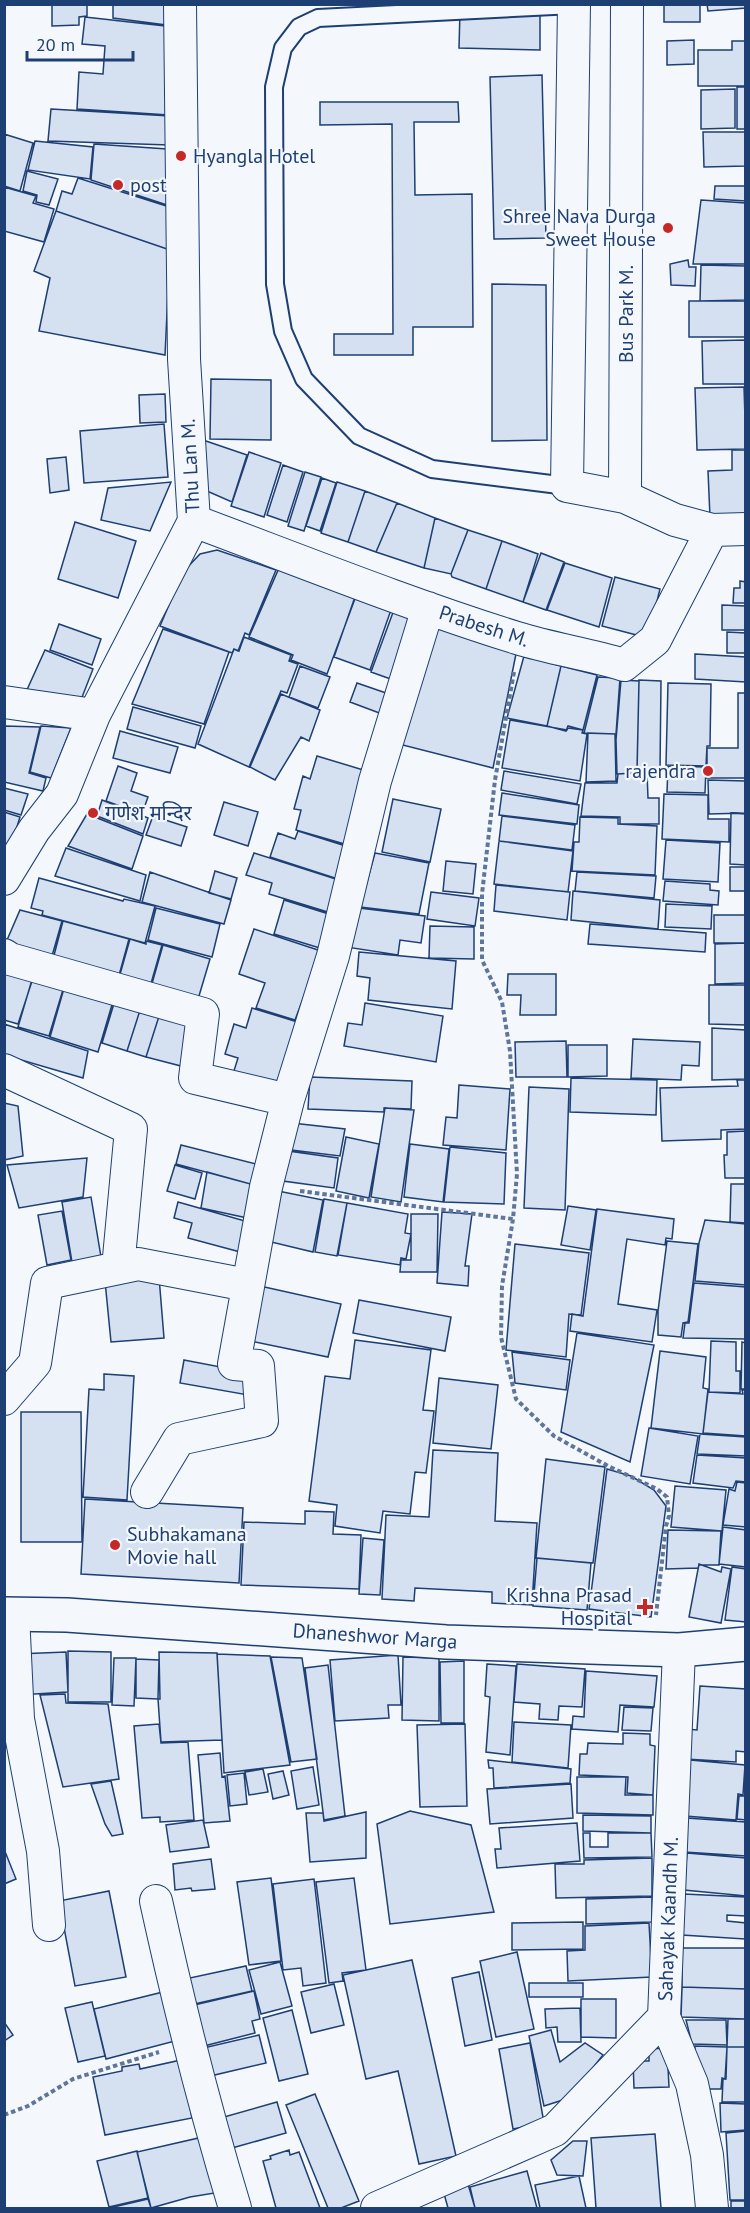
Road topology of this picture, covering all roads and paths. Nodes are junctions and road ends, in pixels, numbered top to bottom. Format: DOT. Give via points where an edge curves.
graph roads {
  1 [pos="180,4"];
  2 [pos="627,4"];
  3 [pos="574,5"];
  4 [pos="567,486"];
  5 [pos="625,497"];
  6 [pos="194,521"];
  7 [pos="746,529"];
  8 [pos="712,530"];
  9 [pos="428,608"];
  10 [pos="520,639"];
  11 [pos="4,702"];
  12 [pos="94,716"];
  13 [pos="4,879"];
  14 [pos="4,955"];
  15 [pos="4,1070"];
  16 [pos="288,1100"];
  17 [pos="266,1187"];
  18 [pos="513,1219"];
  19 [pos="118,1268"];
  20 [pos="247,1285"];
  21 [pos="9,1388"];
  22 [pos="147,1492"];
  23 [pos="9,1614"];
  24 [pos="746,1644"];
  25 [pos="679,1650"];
  26 [pos="156,1901"];
  27 [pos="49,1925"];
  28 [pos="664,2017"];
  29 [pos="188,2043"];
  30 [pos="4,2115"];
  31 [pos="235,2208"];
  32 [pos="377,2208"];
  33 [pos="712,2208"];
  1 -- 6 [label="street, Thu Lan M." via="184,359"];
  2 -- 5 [label="street, Bus Park M."];
  3 -- 4 [label="street"];
  3 -- 4 [label="lane" via="318,18 299,27 283,48 274,87 274,284 283,331 304,379 358,436 432,469"];
  4 -- 5 [label="street"];
  5 -- 8 [label="street" via="675,520"];
  6 -- 9 [label="street, Prabesh M."];
  6 -- 12 [label="street, Thu Lan M."];
  7 -- 8 [label="street"];
  8 -- 10 [label="street, Prabesh M." via="655,640 624,666"];
  9 -- 10 [label="street, Prabesh M."];
  9 -- 16 [label="street" via="375,781 333,956"];
  10 -- 18 [label="path" via="495,780 482,894 482,960 502,1002 510,1051 517,1174"];
  11 -- 12 [label="street"];
  12 -- 13 [label="street, Thu Lan M." via="62,794"];
  14 -- 16 [label="street" via="203,1014 195,1078"];
  15 -- 19 [label="street" via="131,1129"];
  16 -- 17 [label="street"];
  17 -- 18 [label="path"];
  17 -- 20 [label="street"];
  18 -- 25 [label="path" via="502,1286 501,1337 516,1399 554,1436 667,1497 669,1516 656,1616"];
  19 -- 20 [label="street" via="138,1264"];
  19 -- 21 [label="street" via="47,1282 35,1363"];
  20 -- 22 [label="street" via="234,1364 258,1366 262,1421 179,1439"];
  23 -- 25 [label="main road, Dhaneshwor Marga" via="446,1642"];
  23 -- 27 [label="street" via="18,1719 43,1851"];
  24 -- 25 [label="main road, Dhaneshwor Marga"];
  25 -- 28 [label="street, Sahayak Kaandh M."];
  26 -- 29 [label="street"];
  28 -- 32 [label="street, Sahayak Kaandh M." via="555,2130"];
  28 -- 33 [label="street" via="692,2084 707,2155"];
  29 -- 30 [label="path" via="74,2079"];
  29 -- 31 [label="street"];
}
